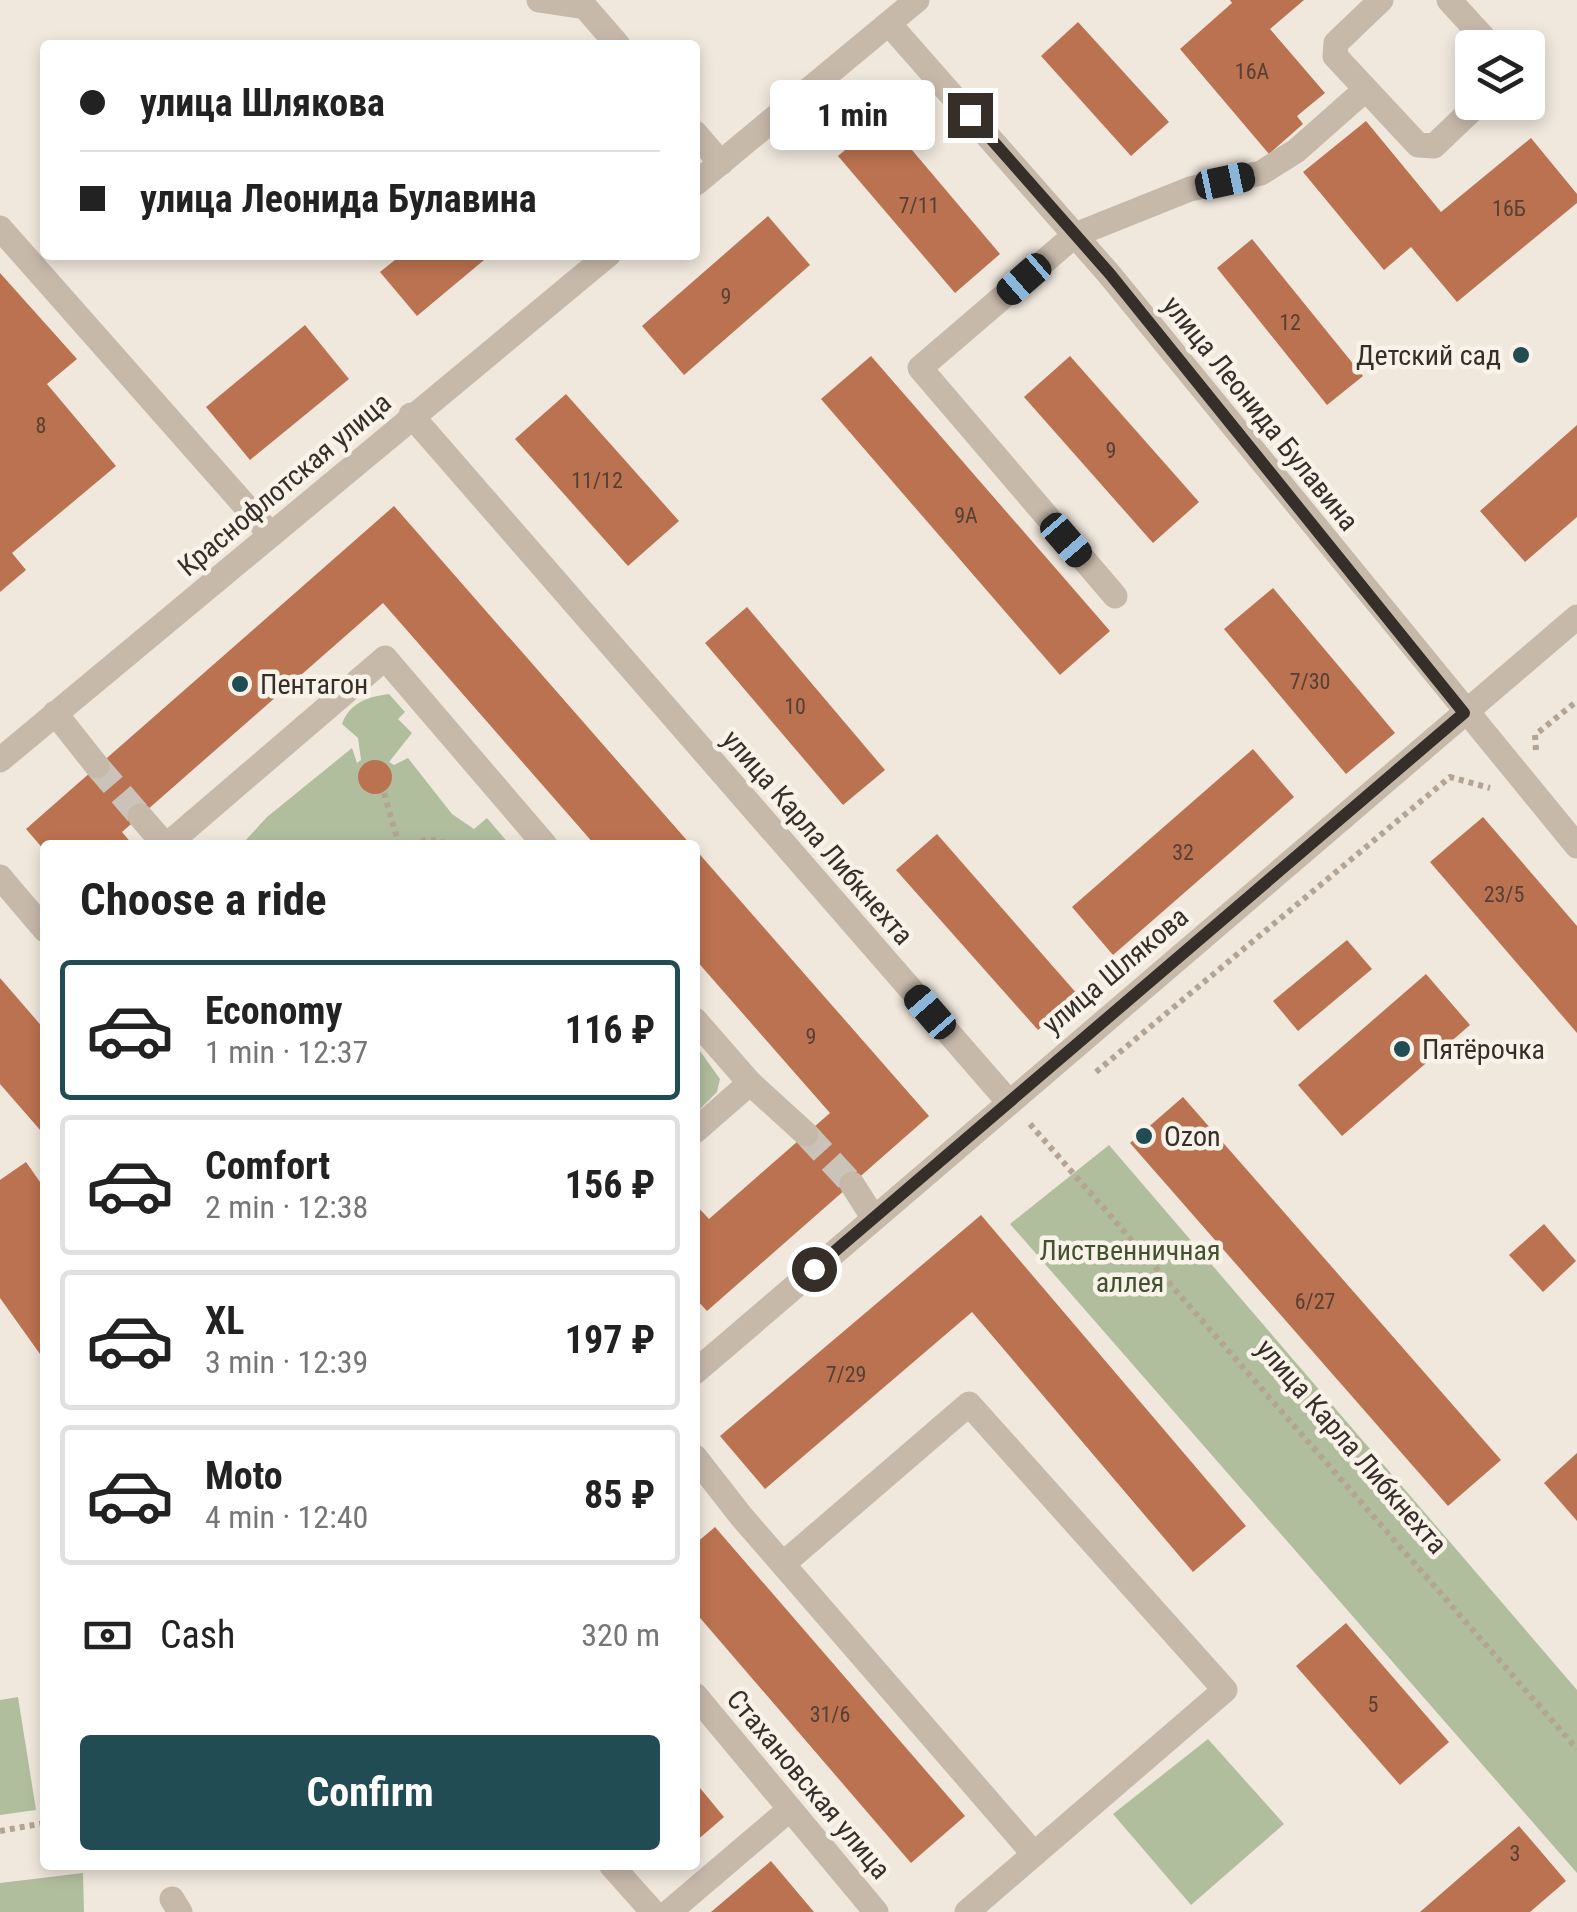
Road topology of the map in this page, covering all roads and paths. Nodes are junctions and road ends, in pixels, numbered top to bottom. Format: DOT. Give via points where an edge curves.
graph roads {
  1 [pos="538,0"];
  2 [pos="917,0"];
  3 [pos="1381,0"];
  4 [pos="1449,0"];
  5 [pos="890,25"];
  6 [pos="1476,30"];
  7 [pos="614,40"];
  8 [pos="1364,90"];
  9 [pos="1459,120"];
  10 [pos="700,139"];
  11 [pos="721,163"];
  12 [pos="700,180"];
  13 [pos="0,228"];
  14 [pos="1075,235"];
  15 [pos="602,260"];
  16 [pos="411,415"];
  17 [pos="271,535"];
  18 [pos="1115,596"];
  19 [pos="1577,617"];
  20 [pos="1577,701"];
  21 [pos="1464,713"];
  22 [pos="56,714"];
  23 [pos="0,760"];
  24 [pos="98,766"];
  25 [pos="1524,780"];
  26 [pos="384,793"];
  27 [pos="140,816"];
  28 [pos="162,840"];
  29 [pos="172,840"];
  30 [pos="398,840"];
  31 [pos="540,840"];
  32 [pos="1577,846"];
  33 [pos="0,876"];
  34 [pos="40,924"];
  35 [pos="700,1026"];
  36 [pos="1092,1076"];
  37 [pos="750,1084"];
  38 [pos="1008,1101"];
  39 [pos="1047,1113"];
  40 [pos="1032,1126"];
  41 [pos="700,1127"];
  42 [pos="806,1134"];
  43 [pos="852,1184"];
  44 [pos="873,1217"];
  45 [pos="700,1368"];
  46 [pos="700,1463"];
  47 [pos="783,1564"];
  48 [pos="700,1700"];
  49 [pos="1577,1749"];
  50 [pos="790,1809"];
  51 [pos="40,1824"];
  52 [pos="0,1832"];
  53 [pos="1034,1854"];
  54 [pos="615,1870"];
  55 [pos="653,1912"];
  56 [pos="670,1912"];
  57 [pos="876,1912"];
  58 [pos="967,1912"];
  1 -- 7 [label="street" via="585,7"];
  2 -- 5 [label="street"];
  3 -- 8 [label="street" via="1333,50"];
  4 -- 6 [label="street"];
  5 -- 11 [label="street"];
  5 -- 14 [label="street, улица Леонида Булавина"];
  8 -- 9 [label="street" via="1426,148"];
  8 -- 14 [label="street" via="1260,174 1190,189"];
  10 -- 11 [label="street"];
  11 -- 12 [label="street"];
  13 -- 17 [label="street"];
  14 -- 18 [label="street" via="920,368"];
  14 -- 21 [label="street, улица Леонида Булавина"];
  15 -- 16 [label="street, Краснофлотская улица"];
  16 -- 17 [label="street, Краснофлотская улица"];
  16 -- 38 [label="street, улица Карла Либкнехта"];
  17 -- 22 [label="street, Краснофлотская улица"];
  19 -- 21 [label="street, улица Шлякова"];
  20 -- 25 [label="path" via="1535,735 1538,768"];
  21 -- 25 [label="street, улица Леонида Булавина"];
  21 -- 38 [label="street, улица Шлякова"];
  22 -- 23 [label="street, Краснофлотская улица"];
  22 -- 24 [label="street"];
  25 -- 32 [label="street, улица Леонида Булавина"];
  25 -- 36 [label="path" via="1510,793 1450,777"];
  26 -- 30 [label="path"];
  27 -- 28 [label="street"];
  29 -- 31 [label="street" via="385,658"];
  33 -- 34 [label="street"];
  35 -- 37 [label="street"];
  37 -- 41 [label="street"];
  37 -- 42 [label="street"];
  38 -- 40 [label="path, улица Карла Либкнехта"];
  38 -- 44 [label="street, улица Шлякова"];
  39 -- 40 [label="path"];
  40 -- 49 [label="path, улица Карла Либкнехта"];
  43 -- 44 [label="street"];
  44 -- 45 [label="street, улица Шлякова"];
  46 -- 47 [label="street"];
  47 -- 53 [label="street"];
  47 -- 53 [label="street" via="970,1404 1225,1690"];
  48 -- 50 [label="street, Стахановская улица"];
  50 -- 56 [label="street"];
  50 -- 57 [label="street, Стахановская улица"];
  51 -- 52 [label="path"];
  53 -- 58 [label="street"];
  54 -- 55 [label="street"];
}
